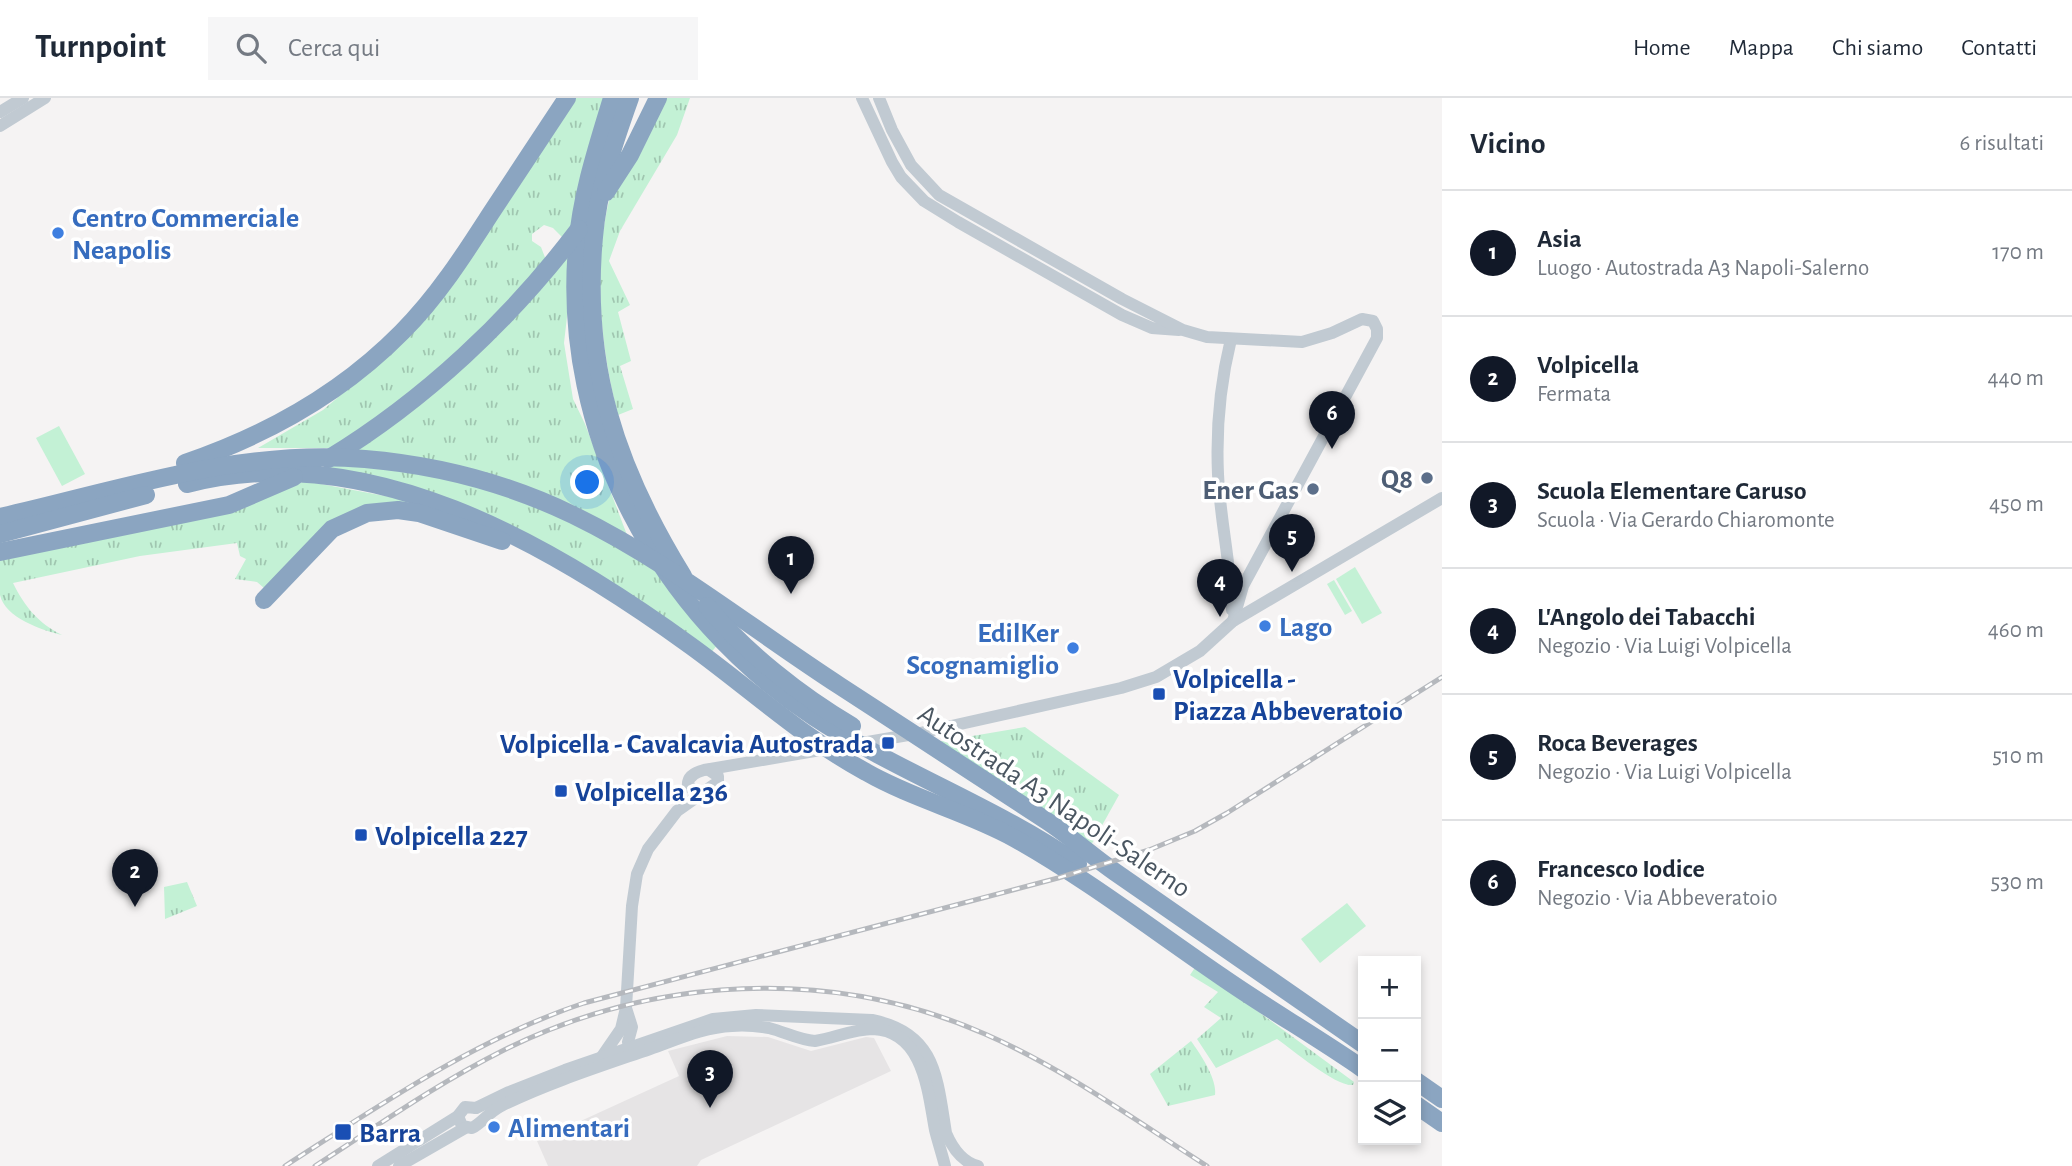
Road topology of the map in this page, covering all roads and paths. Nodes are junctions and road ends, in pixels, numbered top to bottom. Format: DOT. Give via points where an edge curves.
graph roads {
  1 [pos="23,98"];
  2 [pos="45,98"];
  3 [pos="567,98"];
  4 [pos="612,98"];
  5 [pos="630,98"];
  6 [pos="658,98"];
  7 [pos="862,98"];
  8 [pos="879,98"];
  9 [pos="0,113"];
  10 [pos="0,126"];
  11 [pos="1183,330"];
  12 [pos="1231,339"];
  13 [pos="1442,498"];
  14 [pos="0,517"];
  15 [pos="0,534"];
  16 [pos="0,552"];
  17 [pos="264,600"];
  18 [pos="1233,621"];
  19 [pos="724,671"];
  20 [pos="737,766"];
  21 [pos="709,770"];
  22 [pos="719,779"];
  23 [pos="688,786"];
  24 [pos="706,792"];
  25 [pos="677,811"];
  26 [pos="1095,858"];
  27 [pos="809,1018"];
  28 [pos="626,1020"];
  29 [pos="648,1040"];
  30 [pos="806,1040"];
  31 [pos="1358,1041"];
  32 [pos="1324,1042"];
  33 [pos="629,1048"];
  34 [pos="601,1058"];
  35 [pos="1358,1066"];
  36 [pos="1417,1082"];
  37 [pos="1442,1099"];
  38 [pos="1421,1108"];
  39 [pos="478,1114"];
  40 [pos="462,1122"];
  41 [pos="1442,1123"];
  42 [pos="378,1166"];
  43 [pos="399,1166"];
  44 [pos="945,1166"];
  45 [pos="962,1166"];
  46 [pos="976,1166"];
  1 -- 9 [label="street"];
  2 -- 10 [label="street"];
  3 -- 14 [label="highway" via="454,270 402,332 342,384 267,431 230,447"];
  4 -- 32 [label="highway" via="593,159 577,247 575,292 583,377 607,462 632,517 671,581 742,660 813,716 1052,846 1257,988"];
  5 -- 26 [label="highway" via="601,192 594,236 593,324 598,369 622,460 659,537 712,612 813,701"];
  6 -- 16 [label="highway" via="630,155 552,264 451,369 346,448 229,505"];
  7 -- 11 [label="street" via="901,177 924,201 1138,322"];
  8 -- 11 [label="street" via="905,156 939,195"];
  11 -- 12 [label="street"];
  12 -- 18 [label="street" via="1217,432"];
  12 -- 18 [label="street" via="1302,342 1362,319 1376,324 1377,338 1243,586"];
  13 -- 18 [label="street"];
  14 -- 26 [label="highway, Autostrada A3 Napoli-Salerno" via="253,460 331,457 474,479 572,514 671,571"];
  15 -- 19 [label="highway, Autostrada A3 Napoli-Salerno" via="193,482 269,473 349,480 433,501 490,524 628,603"];
  17 -- 19 [label="highway" via="332,529 367,513 419,513 523,551"];
  18 -- 20 [label="street" via="1199,651 1156,677 1121,688 920,733"];
  19 -- 32 [label="highway, Autostrada A3 Napoli-Salerno" via="865,772 1032,849"];
  20 -- 21 [label="street"];
  20 -- 22 [label="street"];
  21 -- 22 [label="street"];
  21 -- 23 [label="street" via="694,773"];
  22 -- 24 [label="street"];
  23 -- 24 [label="street"];
  23 -- 25 [label="street"];
  24 -- 25 [label="street"];
  25 -- 28 [label="street" via="648,849 637,874"];
  26 -- 31 [label="highway, Autostrada A3 Napoli-Salerno"];
  27 -- 29 [label="street" via="756,1015 713,1019"];
  27 -- 30 [label="street" via="802,1025"];
  27 -- 46 [label="street" via="889,1023 920,1044 934,1067 950,1142"];
  28 -- 29 [label="street"];
  28 -- 33 [label="street"];
  28 -- 34 [label="street"];
  29 -- 33 [label="street"];
  30 -- 33 [label="street" via="770,1028 729,1026"];
  30 -- 44 [label="street" via="873,1030 891,1033 906,1044 925,1076"];
  32 -- 35 [label="highway, Autostrada A3 Napoli-Salerno"];
  33 -- 34 [label="street"];
  33 -- 39 [label="street"];
  34 -- 39 [label="street" via="509,1092"];
  36 -- 37 [label="highway"];
  38 -- 41 [label="highway"];
  39 -- 40 [label="street" via="475,1127"];
  39 -- 40 [label="street" via="465,1107"];
  40 -- 42 [label="street"];
  40 -- 43 [label="street"];
  45 -- 46 [label="street"];
}
